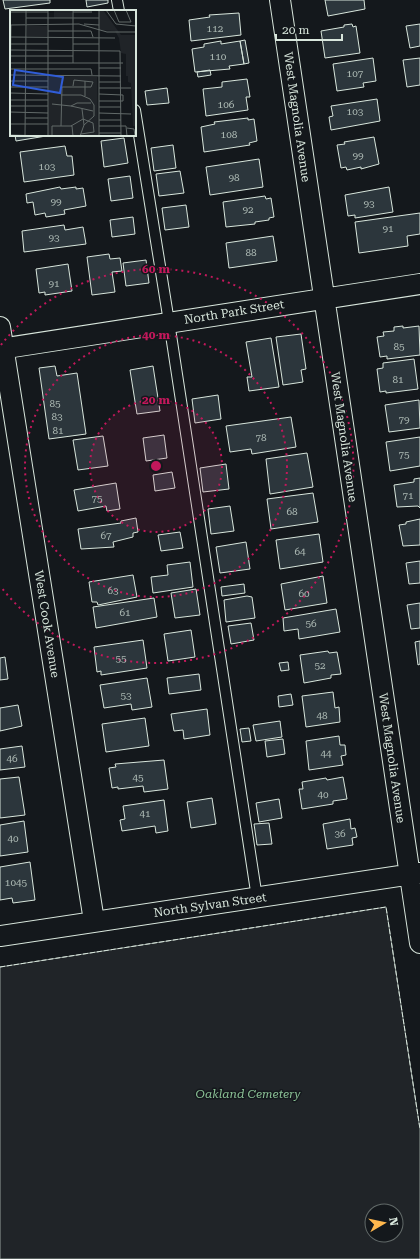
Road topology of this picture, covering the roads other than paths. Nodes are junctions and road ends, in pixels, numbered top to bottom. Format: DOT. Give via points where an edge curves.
graph roads {
  1 [pos="117,0"];
  2 [pos="280,0"];
  3 [pos="119,10"];
  4 [pos="136,116"];
  5 [pos="420,284"];
  6 [pos="324,298"];
  7 [pos="169,322"];
  8 [pos="0,327"];
  9 [pos="2,349"];
  10 [pos="415,873"];
  11 [pos="257,898"];
  12 [pos="94,920"];
  13 [pos="0,936"];
  14 [pos="420,943"];
  1 -- 3 [label="lane"];
  2 -- 6 [label="street, West Magnolia Avenue"];
  4 -- 7 [label="lane"];
  5 -- 6 [label="street, North Park Street"];
  6 -- 7 [label="street, North Park Street"];
  6 -- 10 [label="street, West Magnolia Avenue"];
  7 -- 9 [label="street, North Park Street"];
  7 -- 11 [label="lane"];
  8 -- 9 [label="street, West Cook Avenue"];
  9 -- 12 [label="street, West Cook Avenue"];
  10 -- 11 [label="street, North Sylvan Street"];
  10 -- 14 [label="street, West Magnolia Avenue"];
  11 -- 12 [label="street, North Sylvan Street"];
  12 -- 13 [label="street, North Sylvan Street"];
}
